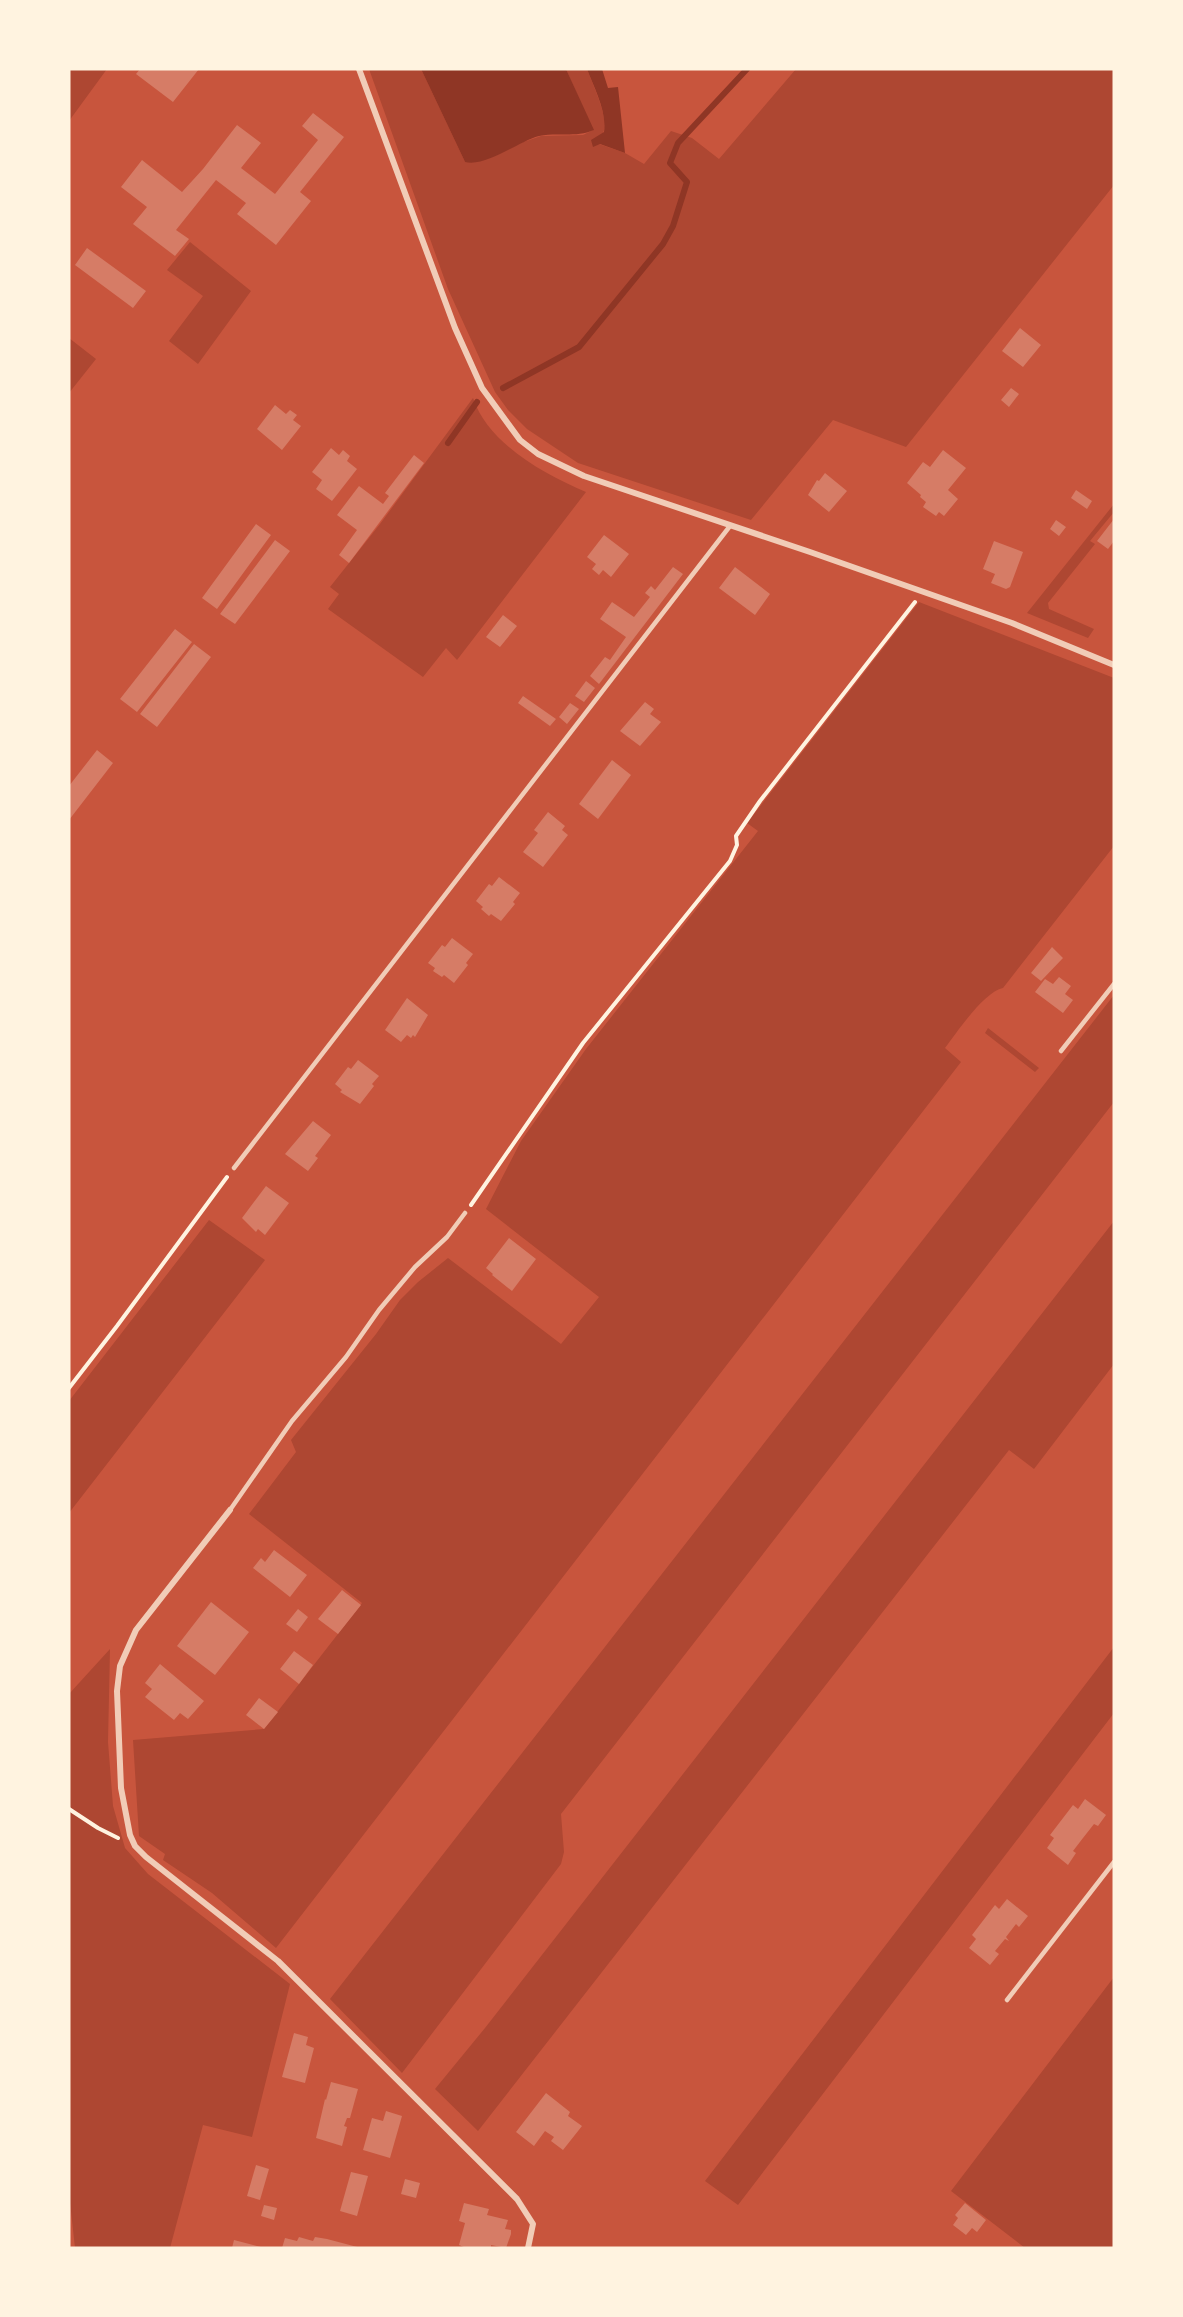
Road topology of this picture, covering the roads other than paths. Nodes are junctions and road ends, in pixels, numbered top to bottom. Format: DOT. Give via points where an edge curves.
graph roads {
  1 [pos="359,69"];
  2 [pos="730,526"];
  3 [pos="1114,665"];
  4 [pos="1114,984"];
  5 [pos="1061,1051"];
  6 [pos="234,1168"];
  7 [pos="465,1213"];
  8 [pos="230,1510"];
  9 [pos="1114,1862"];
  10 [pos="1007,2000"];
  11 [pos="528,2248"];
  1 -- 2 [label="street" via="443,300 482,388 515,434 538,454 584,476"];
  2 -- 3 [label="street" via="1012,623"];
  2 -- 6 [label="lane"];
  4 -- 5 [label="lane"];
  7 -- 8 [label="lane" via="379,1310 346,1357 292,1421"];
  8 -- 11 [label="street" via="136,1630 120,1666 117,1691 121,1788 130,1835 146,1857 278,1961 517,2199 533,2224"];
  9 -- 10 [label="lane"];
}
